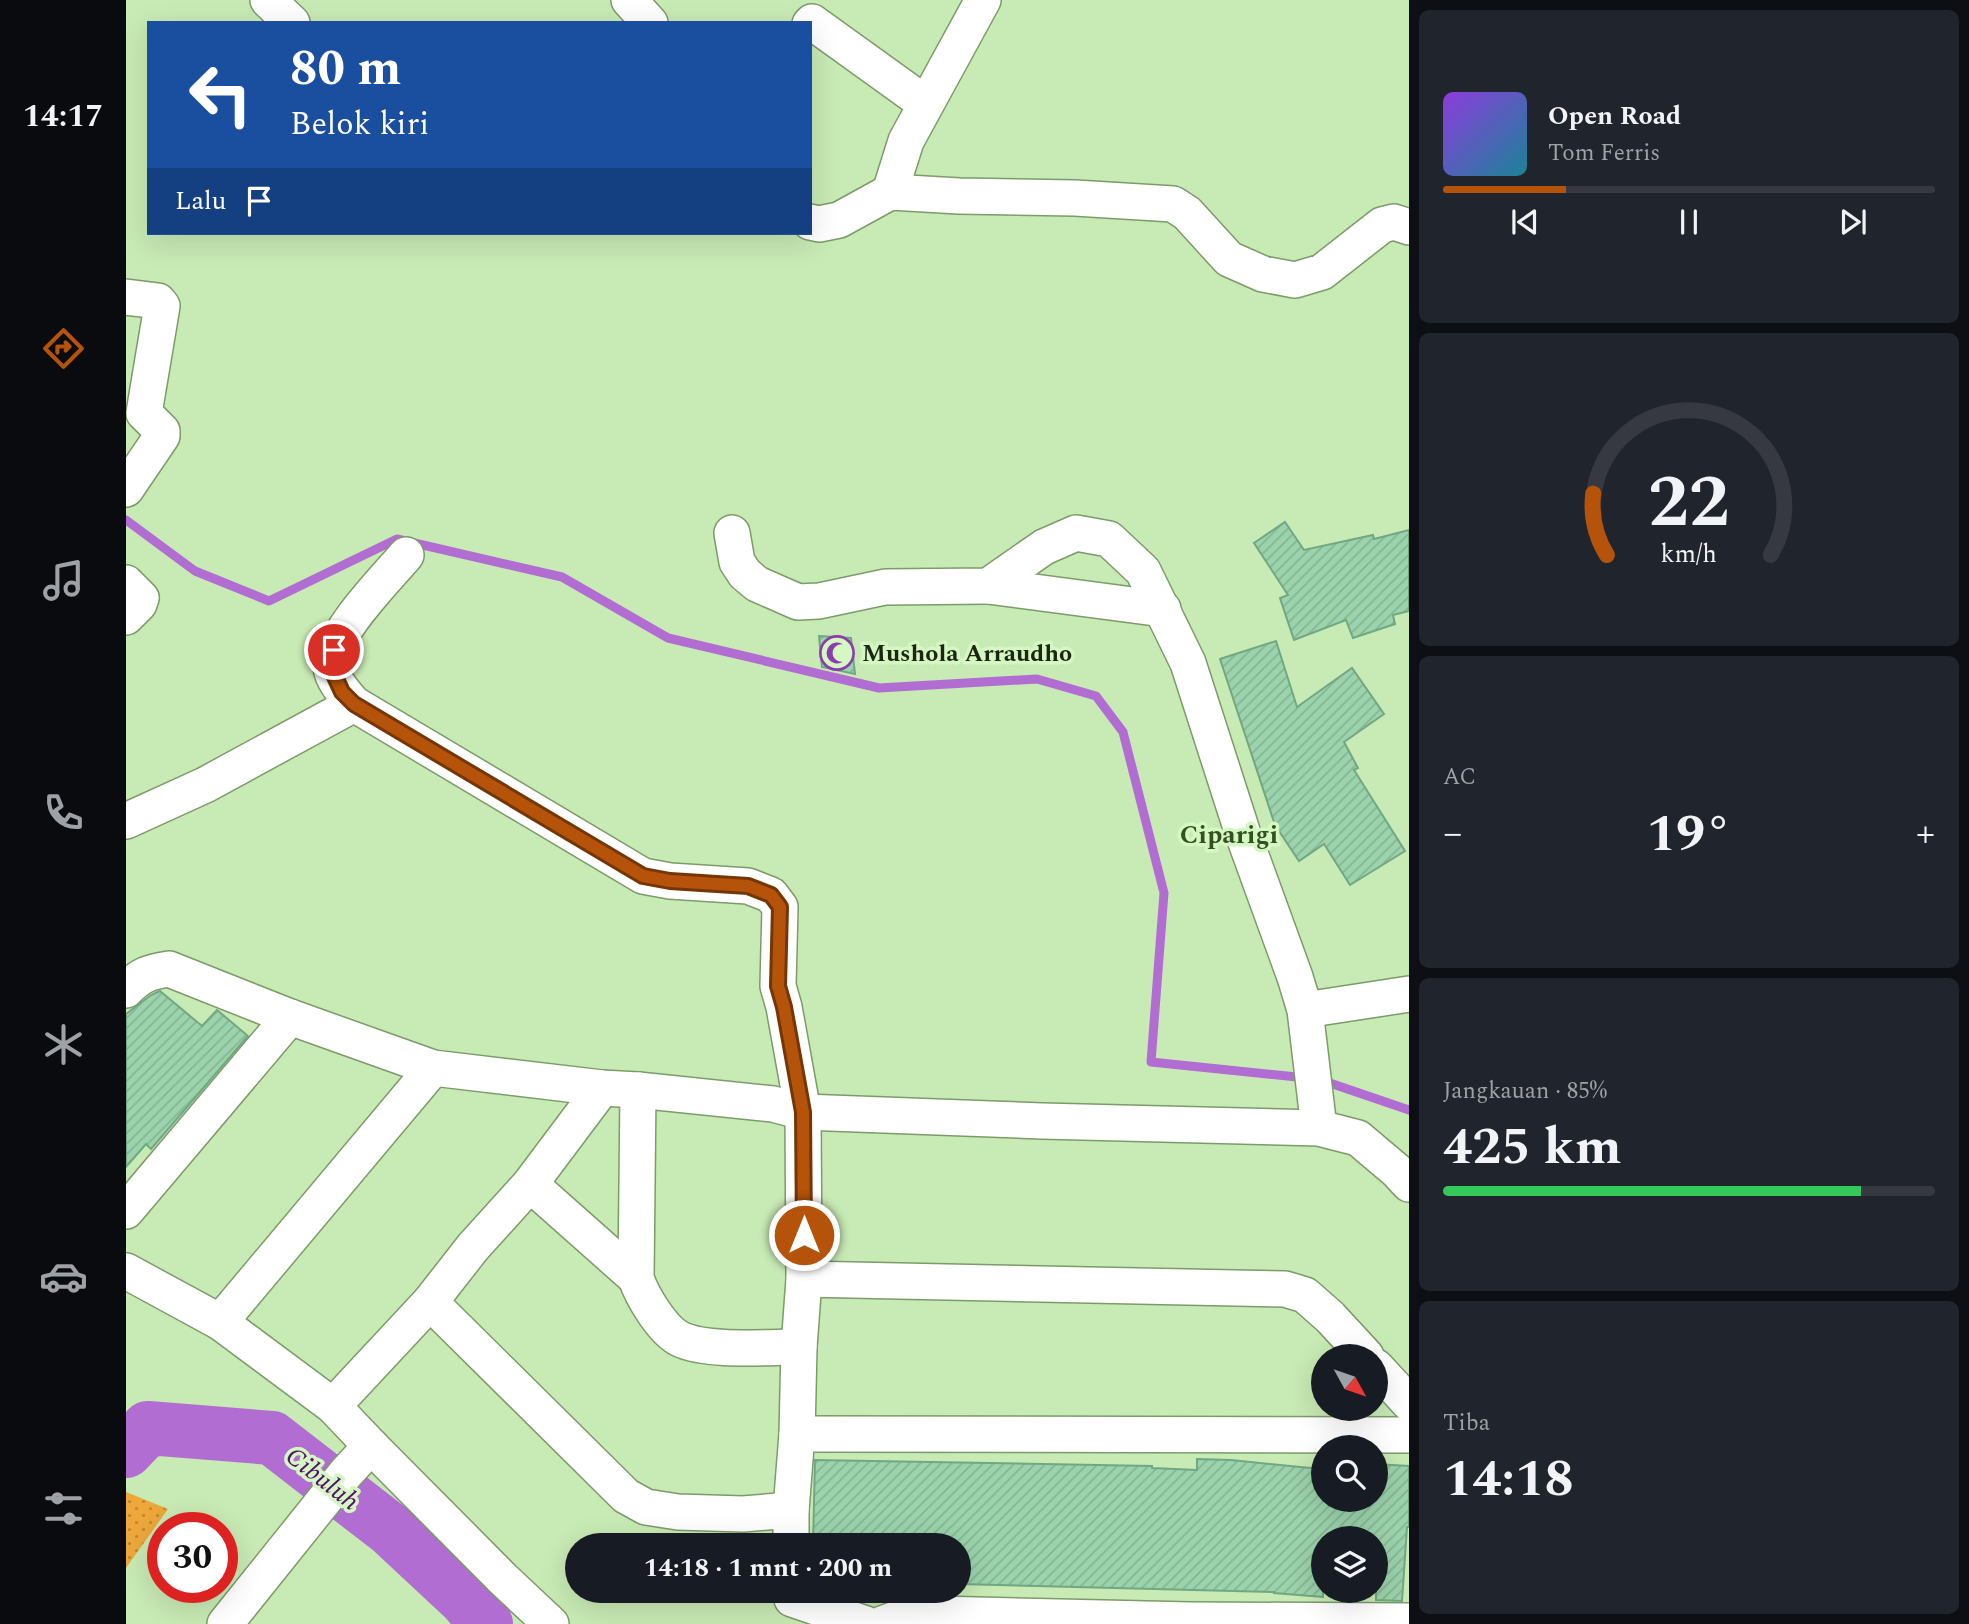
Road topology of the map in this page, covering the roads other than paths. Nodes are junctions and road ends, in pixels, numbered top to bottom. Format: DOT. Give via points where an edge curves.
graph roads {
  1 [pos="268,0"];
  2 [pos="629,0"];
  3 [pos="983,0"];
  4 [pos="290,21"];
  5 [pos="648,21"];
  6 [pos="812,23"];
  7 [pos="912,94"];
  8 [pos="890,192"];
  9 [pos="812,222"];
  10 [pos="1409,227"];
  11 [pos="126,298"];
  12 [pos="126,489"];
  13 [pos="732,533"];
  14 [pos="406,555"];
  15 [pos="126,583"];
  16 [pos="988,586"];
  17 [pos="1163,609"];
  18 [pos="126,617"];
  19 [pos="354,704"];
  20 [pos="126,821"];
  21 [pos="126,990"];
  22 [pos="1409,994"];
  23 [pos="1305,1010"];
  24 [pos="290,1017"];
  25 [pos="433,1068"];
  26 [pos="602,1088"];
  27 [pos="638,1090"];
  28 [pos="803,1112"];
  29 [pos="1318,1114"];
  30 [pos="530,1184"];
  31 [pos="1409,1184"];
  32 [pos="126,1211"];
  33 [pos="126,1271"];
  34 [pos="636,1278"];
  35 [pos="804,1279"];
  36 [pos="430,1302"];
  37 [pos="220,1322"];
  38 [pos="1355,1344"];
  39 [pos="799,1348"];
  40 [pos="1388,1380"];
  41 [pos="1409,1403"];
  42 [pos="333,1406"];
  43 [pos="797,1434"];
  44 [pos="1409,1435"];
  45 [pos="370,1446"];
  46 [pos="791,1510"];
  47 [pos="791,1533"];
  48 [pos="791,1605"];
  49 [pos="1409,1621"];
  50 [pos="225,1624"];
  51 [pos="551,1624"];
  52 [pos="866,1624"];
  53 [pos="882,1624"];
  1 -- 4 [label="street"];
  2 -- 5 [label="street"];
  3 -- 8 [label="street" via="906,141"];
  6 -- 7 [label="street"];
  8 -- 9 [label="street" via="839,220"];
  8 -- 10 [label="street" via="1172,204 1187,213 1228,259 1263,274 1295,279 1322,272 1382,225 1394,222"];
  11 -- 12 [label="street" via="158,301 162,306 144,414 162,436"];
  13 -- 16 [label="street" via="737,562 745,574 798,602 885,587"];
  14 -- 19 [label="street" via="345,628 334,650 331,668 342,692"];
  15 -- 18 [label="street" via="141,598"];
  16 -- 17 [label="street"];
  16 -- 17 [label="street" via="1044,547 1076,533 1109,539 1143,571"];
  17 -- 23 [label="street" via="1188,663"];
  19 -- 20 [label="street" via="205,785"];
  19 -- 28 [label="street" via="643,876 748,886 771,895 780,907 778,986"];
  21 -- 24 [label="street" via="140,976 169,969"];
  22 -- 23 [label="street"];
  23 -- 29 [label="street"];
  24 -- 25 [label="street"];
  24 -- 32 [label="street"];
  25 -- 26 [label="street"];
  25 -- 37 [label="street"];
  26 -- 27 [label="street"];
  26 -- 30 [label="street"];
  27 -- 28 [label="street" via="774,1104"];
  27 -- 34 [label="street"];
  28 -- 29 [label="street"];
  28 -- 35 [label="street"];
  29 -- 31 [label="street" via="1358,1138"];
  30 -- 34 [label="street"];
  30 -- 36 [label="street"];
  33 -- 37 [label="street"];
  34 -- 39 [label="street" via="647,1303 677,1338 699,1346"];
  35 -- 38 [label="street" via="1285,1289 1305,1295"];
  35 -- 39 [label="street"];
  36 -- 42 [label="street"];
  36 -- 46 [label="street" via="626,1496 646,1507 678,1512"];
  37 -- 42 [label="street"];
  39 -- 43 [label="street"];
  40 -- 41 [label="street"];
  42 -- 45 [label="street"];
  43 -- 44 [label="street"];
  43 -- 46 [label="street"];
  45 -- 50 [label="street"];
  45 -- 51 [label="street"];
  46 -- 47 [label="street"];
  48 -- 52 [label="street"];
  49 -- 53 [label="street" via="936,1614"];
}
